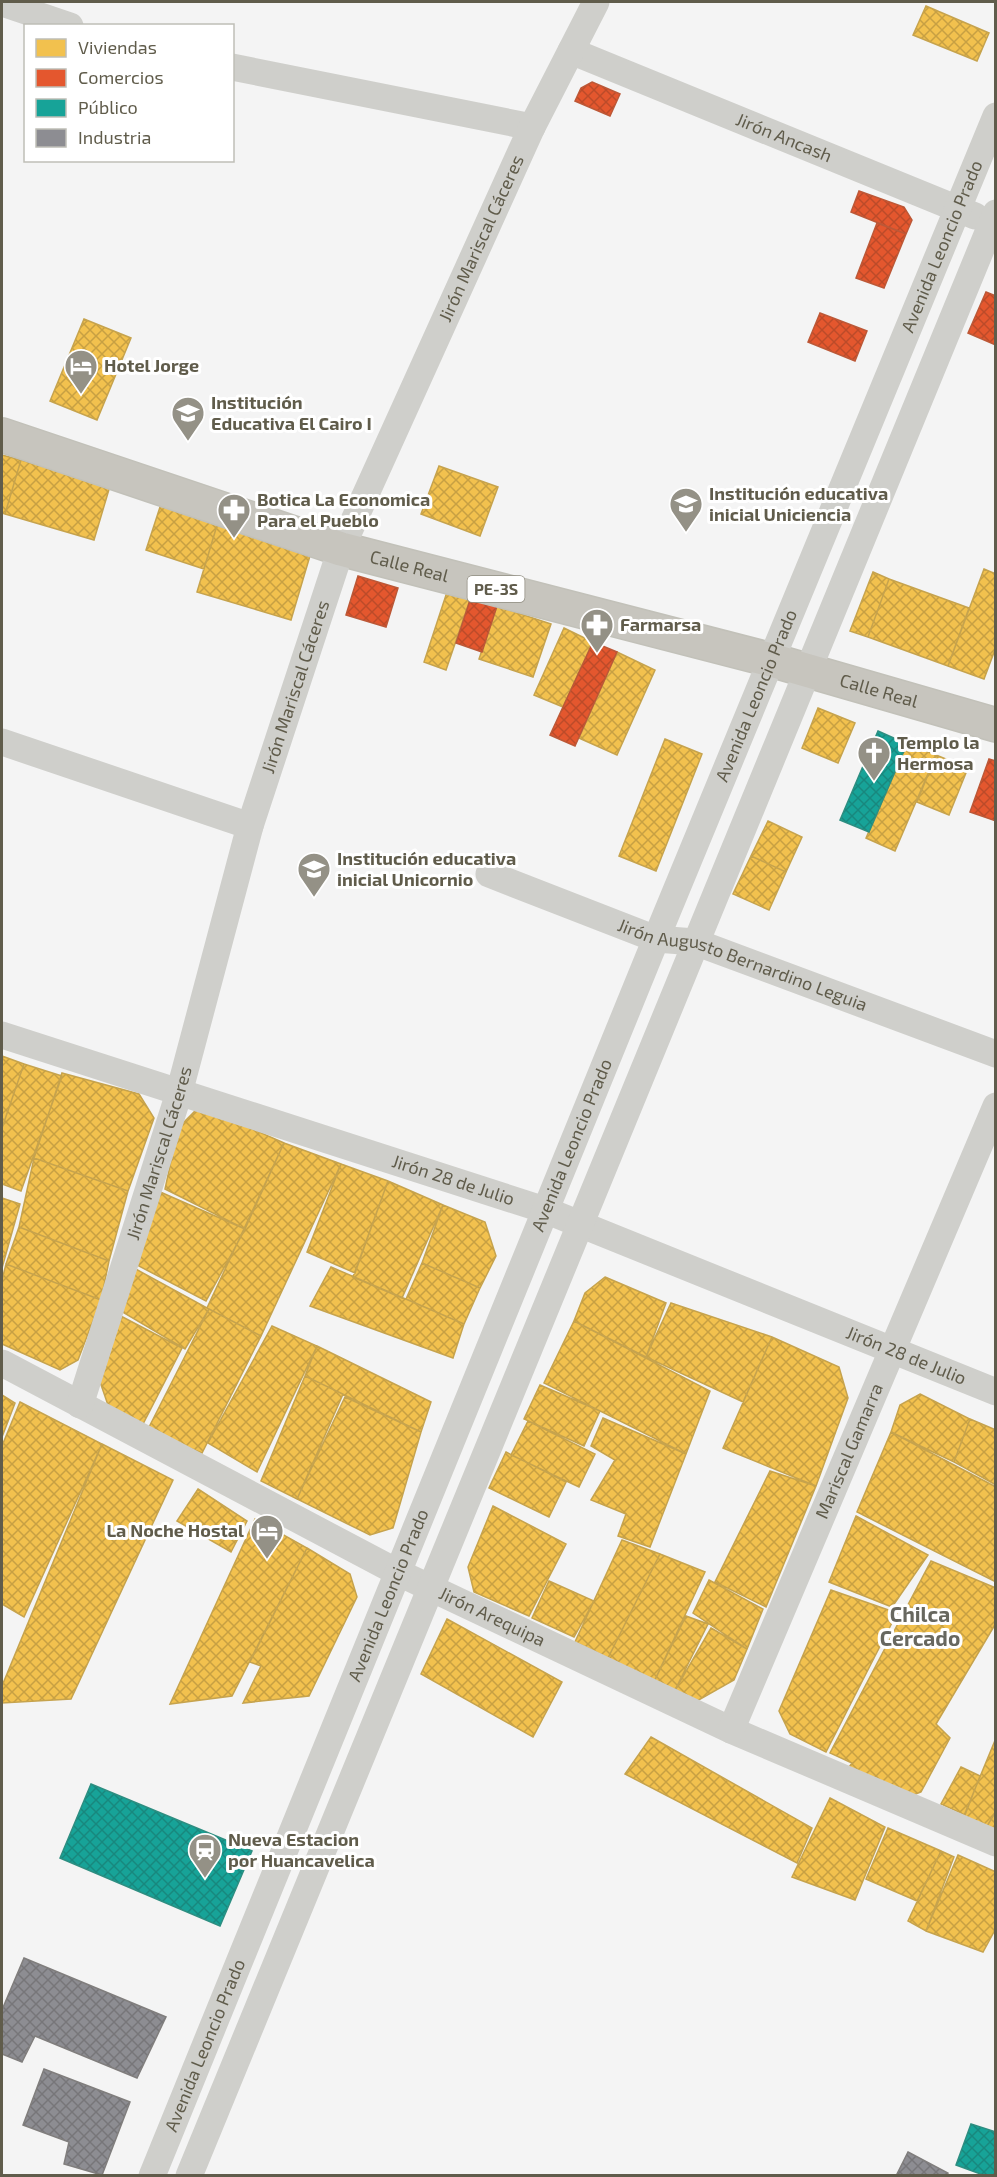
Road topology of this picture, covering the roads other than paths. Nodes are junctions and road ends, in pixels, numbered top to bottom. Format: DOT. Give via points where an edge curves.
graph roads {
  1 [pos="596,2"];
  2 [pos="2,3"];
  3 [pos="64,24"];
  4 [pos="571,51"];
  5 [pos="234,67"];
  6 [pos="996,117"];
  7 [pos="532,128"];
  8 [pos="958,209"];
  9 [pos="994,220"];
  10 [pos="2,435"];
  11 [pos="341,549"];
  12 [pos="771,660"];
  13 [pos="806,671"];
  14 [pos="996,725"];
  15 [pos="2,742"];
  16 [pos="250,826"];
  17 [pos="489,874"];
  18 [pos="656,939"];
  19 [pos="695,942"];
  20 [pos="2,1035"];
  21 [pos="996,1054"];
  22 [pos="179,1093"];
  23 [pos="996,1106"];
  24 [pos="545,1210"];
  25 [pos="580,1223"];
  26 [pos="891,1349"];
  27 [pos="2,1364"];
  28 [pos="996,1392"];
  29 [pos="80,1405"];
  30 [pos="397,1572"];
  31 [pos="431,1588"];
  32 [pos="731,1730"];
  33 [pos="319,1765"];
  34 [pos="353,1779"];
  35 [pos="996,1844"];
  36 [pos="227,1992"];
  37 [pos="260,2005"];
  38 [pos="152,2175"];
  39 [pos="189,2175"];
  1 -- 4 [label="street, Jirón Mariscal Cáceres"];
  2 -- 3 [label="street"];
  4 -- 7 [label="street, Jirón Mariscal Cáceres"];
  4 -- 8 [label="street, Jirón Ancash"];
  5 -- 7 [label="street"];
  6 -- 8 [label="street, Avenida Leoncio Prado"];
  7 -- 11 [label="street, Jirón Mariscal Cáceres"];
  8 -- 9 [label="street, Jirón Ancash"];
  8 -- 12 [label="street, Avenida Leoncio Prado"];
  9 -- 13 [label="street, Avenida Leoncio Prado"];
  10 -- 11 [label="highway, Calle Real / PE-3S"];
  11 -- 12 [label="highway, Calle Real / PE-3S"];
  11 -- 16 [label="street, Jirón Mariscal Cáceres"];
  12 -- 13 [label="highway, Calle Real / PE-3S"];
  12 -- 18 [label="street, Avenida Leoncio Prado"];
  13 -- 14 [label="highway, Calle Real / PE-3S"];
  13 -- 19 [label="street, Avenida Leoncio Prado"];
  15 -- 16 [label="street"];
  16 -- 22 [label="street, Jirón Mariscal Cáceres"];
  17 -- 18 [label="street, Jirón Augusto Bernardino Leguia"];
  18 -- 19 [label="street, Jirón Augusto Bernardino Leguia"];
  18 -- 24 [label="street, Avenida Leoncio Prado"];
  19 -- 21 [label="street, Jirón Augusto Bernardino Leguia"];
  19 -- 25 [label="street, Avenida Leoncio Prado"];
  20 -- 22 [label="street, Jirón 28 de Julio"];
  22 -- 24 [label="street, Jirón 28 de Julio"];
  22 -- 29 [label="street, Jirón Mariscal Cáceres"];
  23 -- 26 [label="street, Mariscal Gamarra"];
  24 -- 25 [label="street, Jirón 28 de Julio"];
  24 -- 30 [label="street, Avenida Leoncio Prado"];
  25 -- 26 [label="street, Jirón 28 de Julio"];
  25 -- 31 [label="street, Avenida Leoncio Prado"];
  26 -- 28 [label="street, Jirón 28 de Julio"];
  26 -- 32 [label="street, Mariscal Gamarra"];
  27 -- 29 [label="street, Jirón Arequipa"];
  29 -- 30 [label="street, Jirón Arequipa"];
  30 -- 31 [label="street, Jirón Arequipa"];
  30 -- 33 [label="street, Avenida Leoncio Prado"];
  31 -- 32 [label="street, Jirón Arequipa"];
  31 -- 34 [label="street, Avenida Leoncio Prado"];
  32 -- 35 [label="street, Jirón Arequipa"];
  33 -- 34 [label="street"];
  33 -- 36 [label="street, Avenida Leoncio Prado"];
  34 -- 37 [label="street, Avenida Leoncio Prado"];
  36 -- 37 [label="street"];
  36 -- 38 [label="street, Avenida Leoncio Prado"];
  37 -- 39 [label="street, Avenida Leoncio Prado"];
}
